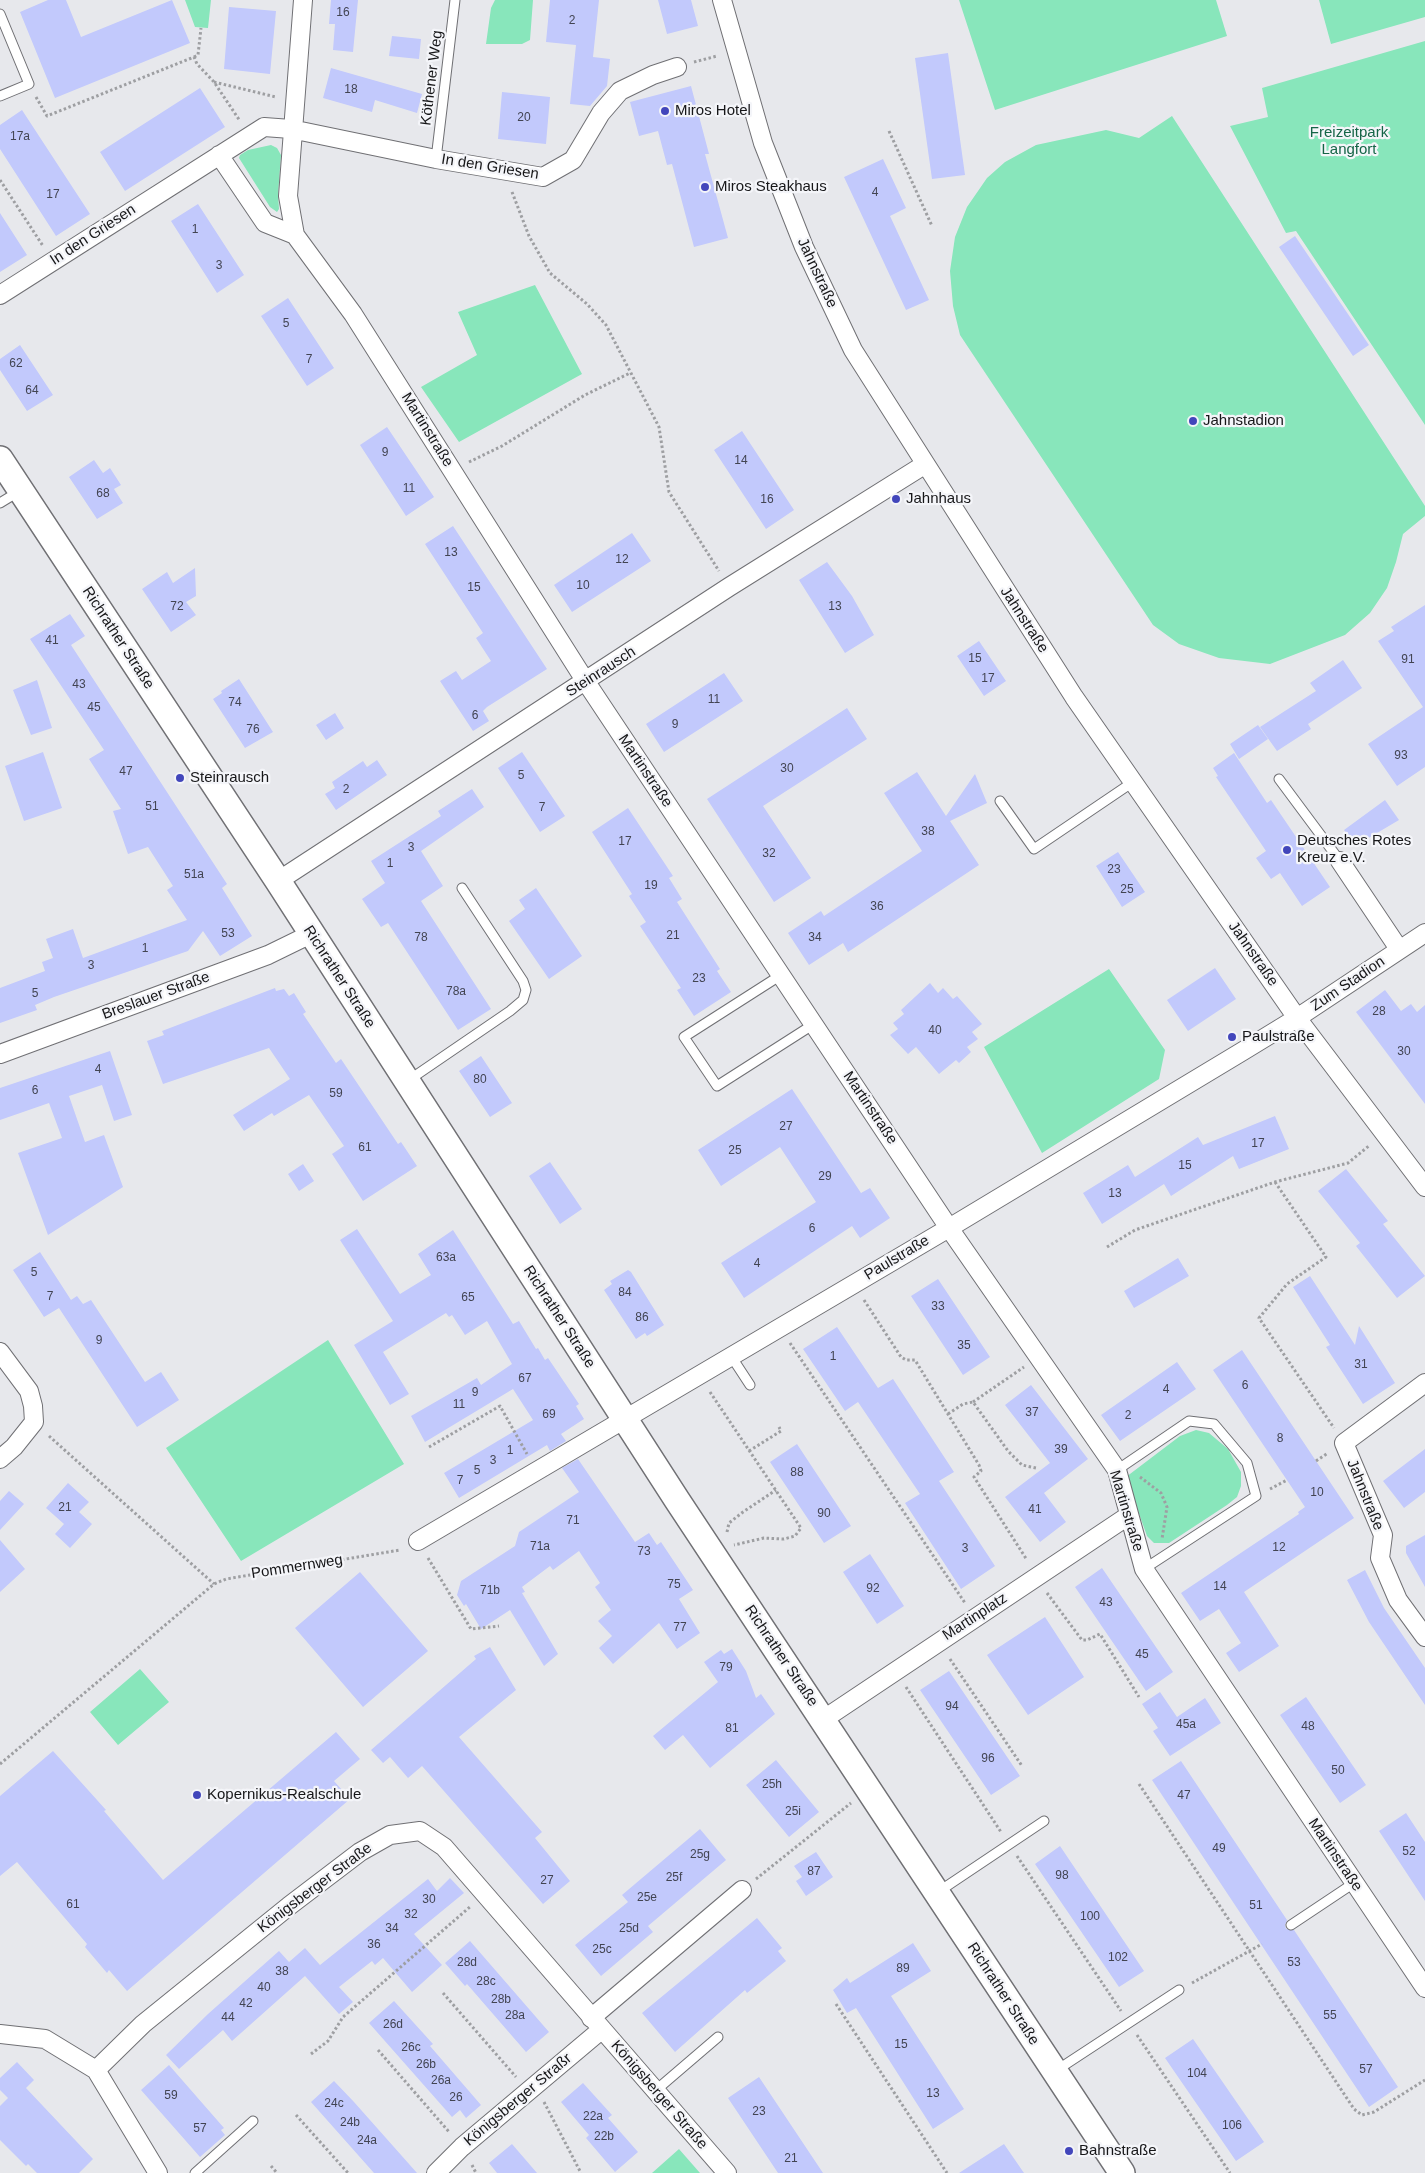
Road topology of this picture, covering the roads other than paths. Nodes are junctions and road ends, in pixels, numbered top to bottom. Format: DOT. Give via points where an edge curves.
graph roads {
  1 [pos="303,0"];
  2 [pos="455,0"];
  3 [pos="722,0"];
  4 [pos="0,14"];
  5 [pos="677,67"];
  6 [pos="0,96"];
  7 [pos="291,129"];
  8 [pos="219,155"];
  9 [pos="436,159"];
  10 [pos="295,235"];
  11 [pos="0,295"];
  12 [pos="0,459"];
  13 [pos="924,465"];
  14 [pos="21,490"];
  15 [pos="0,504"];
  16 [pos="586,682"];
  17 [pos="1279,779"];
  18 [pos="1133,782"];
  19 [pos="1000,801"];
  20 [pos="1340,861"];
  21 [pos="278,881"];
  22 [pos="462,888"];
  23 [pos="1425,933"];
  24 [pos="311,934"];
  25 [pos="1398,950"];
  26 [pos="781,975"];
  27 [pos="1297,1018"];
  28 [pos="814,1024"];
  29 [pos="0,1054"];
  30 [pos="407,1082"];
  31 [pos="1425,1187"];
  32 [pos="949,1228"];
  33 [pos="0,1352"];
  34 [pos="731,1356"];
  35 [pos="1425,1384"];
  36 [pos="750,1385"];
  37 [pos="625,1419"];
  38 [pos="0,1459"];
  39 [pos="1120,1468"];
  40 [pos="1128,1516"];
  41 [pos="418,1541"];
  42 [pos="1144,1569"];
  43 [pos="1425,1637"];
  44 [pos="824,1719"];
  45 [pos="1044,1822"];
  46 [pos="1354,1883"];
  47 [pos="742,1890"];
  48 [pos="937,1892"];
  49 [pos="1290,1925"];
  50 [pos="1425,1988"];
  51 [pos="1179,1990"];
  52 [pos="596,2024"];
  53 [pos="0,2034"];
  54 [pos="718,2037"];
  55 [pos="96,2070"];
  56 [pos="1054,2072"];
  57 [pos="655,2091"];
  58 [pos="252,2121"];
  59 [pos="158,2173"];
  60 [pos="195,2173"];
  61 [pos="436,2173"];
  62 [pos="727,2173"];
  63 [pos="1122,2173"];
  1 -- 7 [label="street"];
  2 -- 9 [label="lane, Köthener Weg"];
  3 -- 13 [label="street, Jahnstraße" via="763,143 804,247 853,350"];
  4 -- 6 [label="lane" via="29,84"];
  5 -- 9 [label="street, In den Griesen" via="620,91 600,113 572,160 543,177"];
  7 -- 8 [label="street, In den Griesen" via="264,128"];
  7 -- 9 [label="street, In den Griesen"];
  7 -- 10 [label="street, Martinstraße" via="288,196"];
  8 -- 10 [label="street" via="265,223"];
  8 -- 11 [label="street, In den Griesen"];
  10 -- 16 [label="street, Martinstraße" via="353,314"];
  12 -- 14 [label="street, Richrather Straße"];
  13 -- 16 [label="street, Steinrausch" via="729,587"];
  13 -- 18 [label="street, Jahnstraße"];
  14 -- 15 [label="lane"];
  14 -- 21 [label="street, Richrather Straße"];
  16 -- 21 [label="street, Steinrausch"];
  16 -- 26 [label="street, Martinstraße"];
  17 -- 20 [label="lane"];
  18 -- 19 [label="lane" via="1034,849"];
  18 -- 27 [label="street, Jahnstraße"];
  20 -- 25 [label="street, Zum Stadion"];
  21 -- 24 [label="street, Richrather Straße"];
  22 -- 30 [label="lane" via="526,990 523,1000 510,1011"];
  23 -- 25 [label="street, Zum Stadion"];
  24 -- 29 [label="street, Breslauer Straße" via="268,955"];
  24 -- 30 [label="street, Richrather Straße"];
  25 -- 27 [label="street, Zum Stadion"];
  26 -- 28 [label="street, Martinstraße"];
  26 -- 28 [label="lane" via="684,1037 717,1086"];
  27 -- 31 [label="street, Jahnstraße"];
  27 -- 32 [label="street, Paulstraße"];
  28 -- 32 [label="street, Martinstraße"];
  30 -- 37 [label="street, Richrather Straße"];
  32 -- 34 [label="street, Paulstraße"];
  32 -- 39 [label="street, Martinstraße"];
  33 -- 38 [label="street" via="28,1391 34,1422"];
  34 -- 36 [label="lane"];
  34 -- 37 [label="street, Paulstraße"];
  35 -- 43 [label="street, Jahnstraße" via="1344,1443 1383,1535 1380,1558 1387,1575 1398,1600"];
  37 -- 41 [label="street"];
  37 -- 44 [label="street, Richrather Straße" via="718,1551"];
  39 -- 40 [label="street, Martinstraße"];
  39 -- 42 [label="lane" via="1189,1421 1214,1424 1248,1463 1256,1496"];
  40 -- 42 [label="street, Martinstraße"];
  40 -- 44 [label="street, Martinplatz"];
  42 -- 46 [label="street, Martinstraße"];
  44 -- 48 [label="street, Richrather Straße"];
  45 -- 48 [label="lane"];
  46 -- 49 [label="lane"];
  46 -- 50 [label="street, Martinstraße"];
  47 -- 52 [label="street"];
  48 -- 56 [label="street, Richrather Straße"];
  51 -- 56 [label="lane"];
  52 -- 55 [label="street, Königsberger Straße" via="444,1847 420,1831 390,1835 360,1852 142,2024"];
  52 -- 57 [label="street, Königsberger Straße"];
  52 -- 61 [label="street, Königsberger Straßr" via="532,2088"];
  53 -- 55 [label="street" via="45,2039"];
  54 -- 57 [label="lane"];
  55 -- 59 [label="street"];
  56 -- 63 [label="street, Richrather Straße"];
  57 -- 62 [label="street, Königsberger Straße"];
  58 -- 60 [label="lane"];
}
